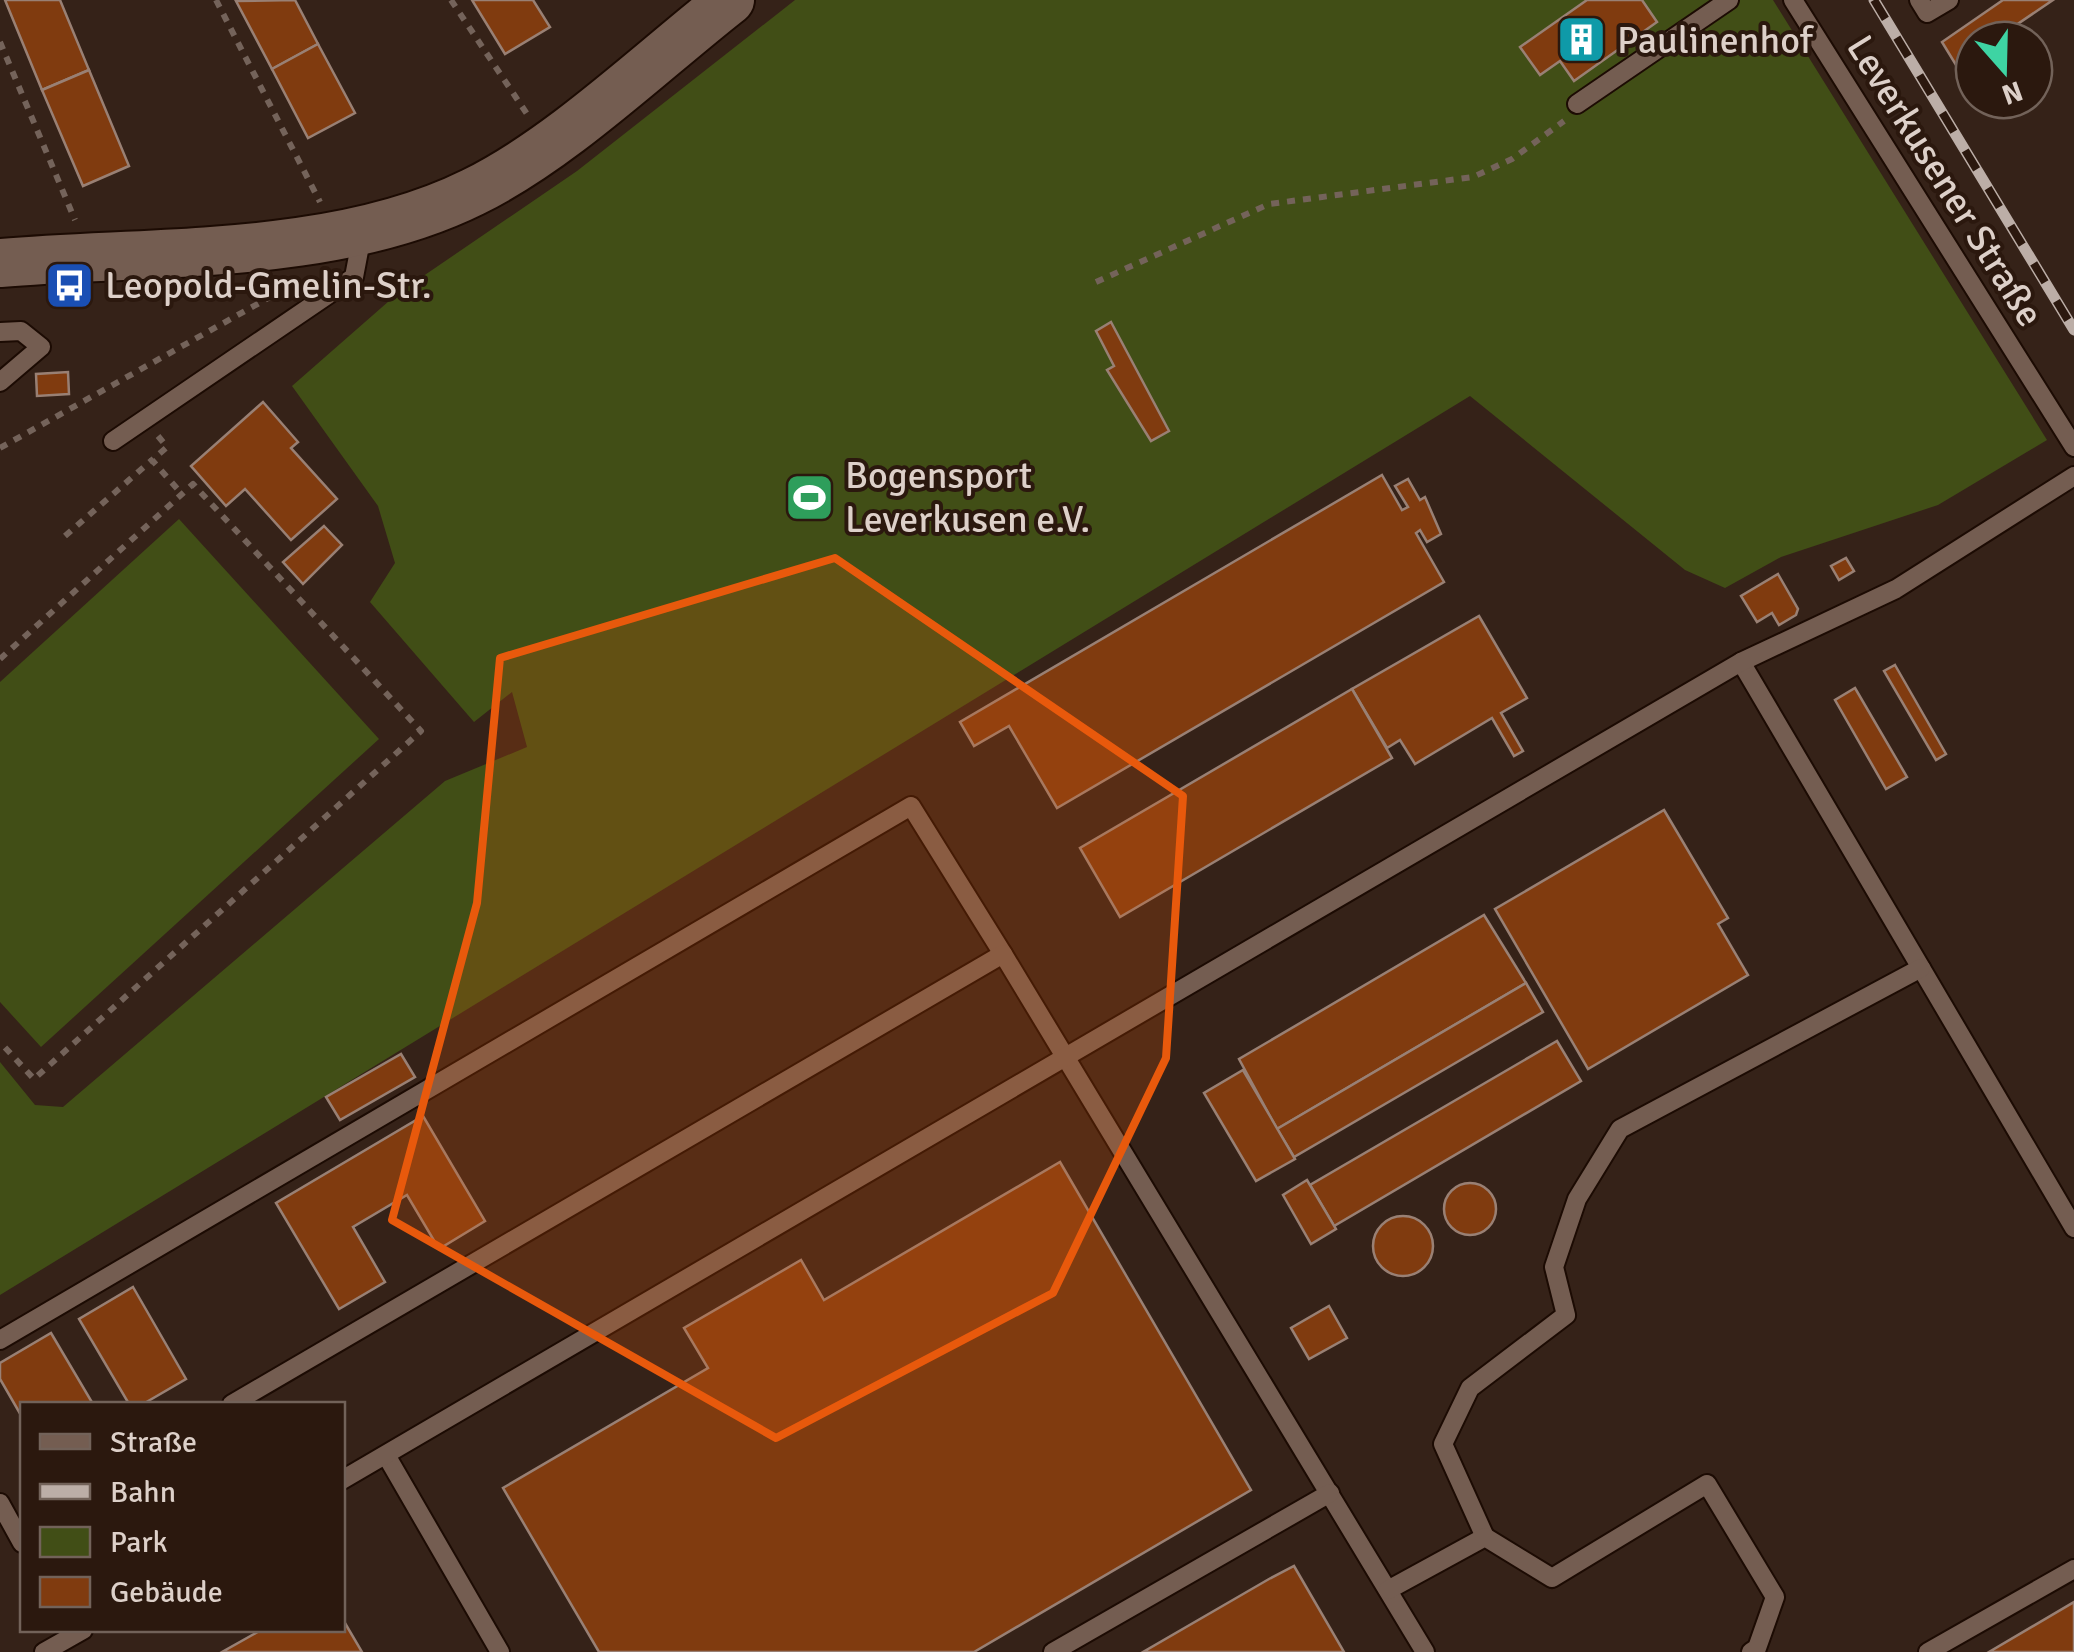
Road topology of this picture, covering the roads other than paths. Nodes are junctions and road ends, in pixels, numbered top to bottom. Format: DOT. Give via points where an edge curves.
graph roads {
  1 [pos="730,0"];
  2 [pos="1729,0"];
  3 [pos="1792,0"];
  4 [pos="1919,0"];
  5 [pos="1949,0"];
  6 [pos="1577,104"];
  7 [pos="350,232"];
  8 [pos="0,263"];
  9 [pos="0,332"];
  10 [pos="0,382"];
  11 [pos="114,441"];
  12 [pos="2074,446"];
  13 [pos="2074,476"];
  14 [pos="1741,662"];
  15 [pos="1003,954"];
  16 [pos="1921,968"];
  17 [pos="1066,1054"];
  18 [pos="2074,1228"];
  19 [pos="0,1340"];
  20 [pos="235,1402"];
  21 [pos="386,1454"];
  22 [pos="345,1478"];
  23 [pos="1330,1493"];
  24 [pos="0,1503"];
  25 [pos="20,1533"];
  26 [pos="1485,1537"];
  27 [pos="2074,1569"];
  28 [pos="1388,1590"];
  29 [pos="75,1632"];
  30 [pos="44,1652"];
  31 [pos="500,1652"];
  32 [pos="1053,1652"];
  33 [pos="1425,1652"];
  34 [pos="1751,1652"];
  35 [pos="1928,1652"];
  1 -- 7 [label="street" via="549,144 476,192"];
  2 -- 6 [label="lane"];
  3 -- 12 [label="lane, Leverkusener Straße"];
  4 -- 5 [label="lane" via="1927,13"];
  7 -- 8 [label="street"];
  7 -- 11 [label="lane" via="354,277"];
  9 -- 10 [label="lane" via="21,331 42,347"];
  13 -- 14 [label="lane" via="1896,589"];
  14 -- 16 [label="lane"];
  14 -- 17 [label="lane"];
  15 -- 17 [label="lane"];
  15 -- 19 [label="lane" via="911,806"];
  15 -- 20 [label="lane"];
  16 -- 18 [label="lane"];
  16 -- 26 [label="lane" via="1620,1129 1577,1199 1554,1267 1566,1315 1470,1388 1443,1444"];
  17 -- 21 [label="lane"];
  17 -- 23 [label="lane"];
  21 -- 22 [label="lane"];
  21 -- 31 [label="lane"];
  23 -- 28 [label="lane"];
  23 -- 32 [label="lane"];
  24 -- 25 [label="lane"];
  26 -- 28 [label="lane"];
  26 -- 34 [label="lane" via="1552,1578 1707,1484 1775,1597"];
  27 -- 35 [label="lane"];
  28 -- 33 [label="lane"];
  29 -- 30 [label="lane"];
}
